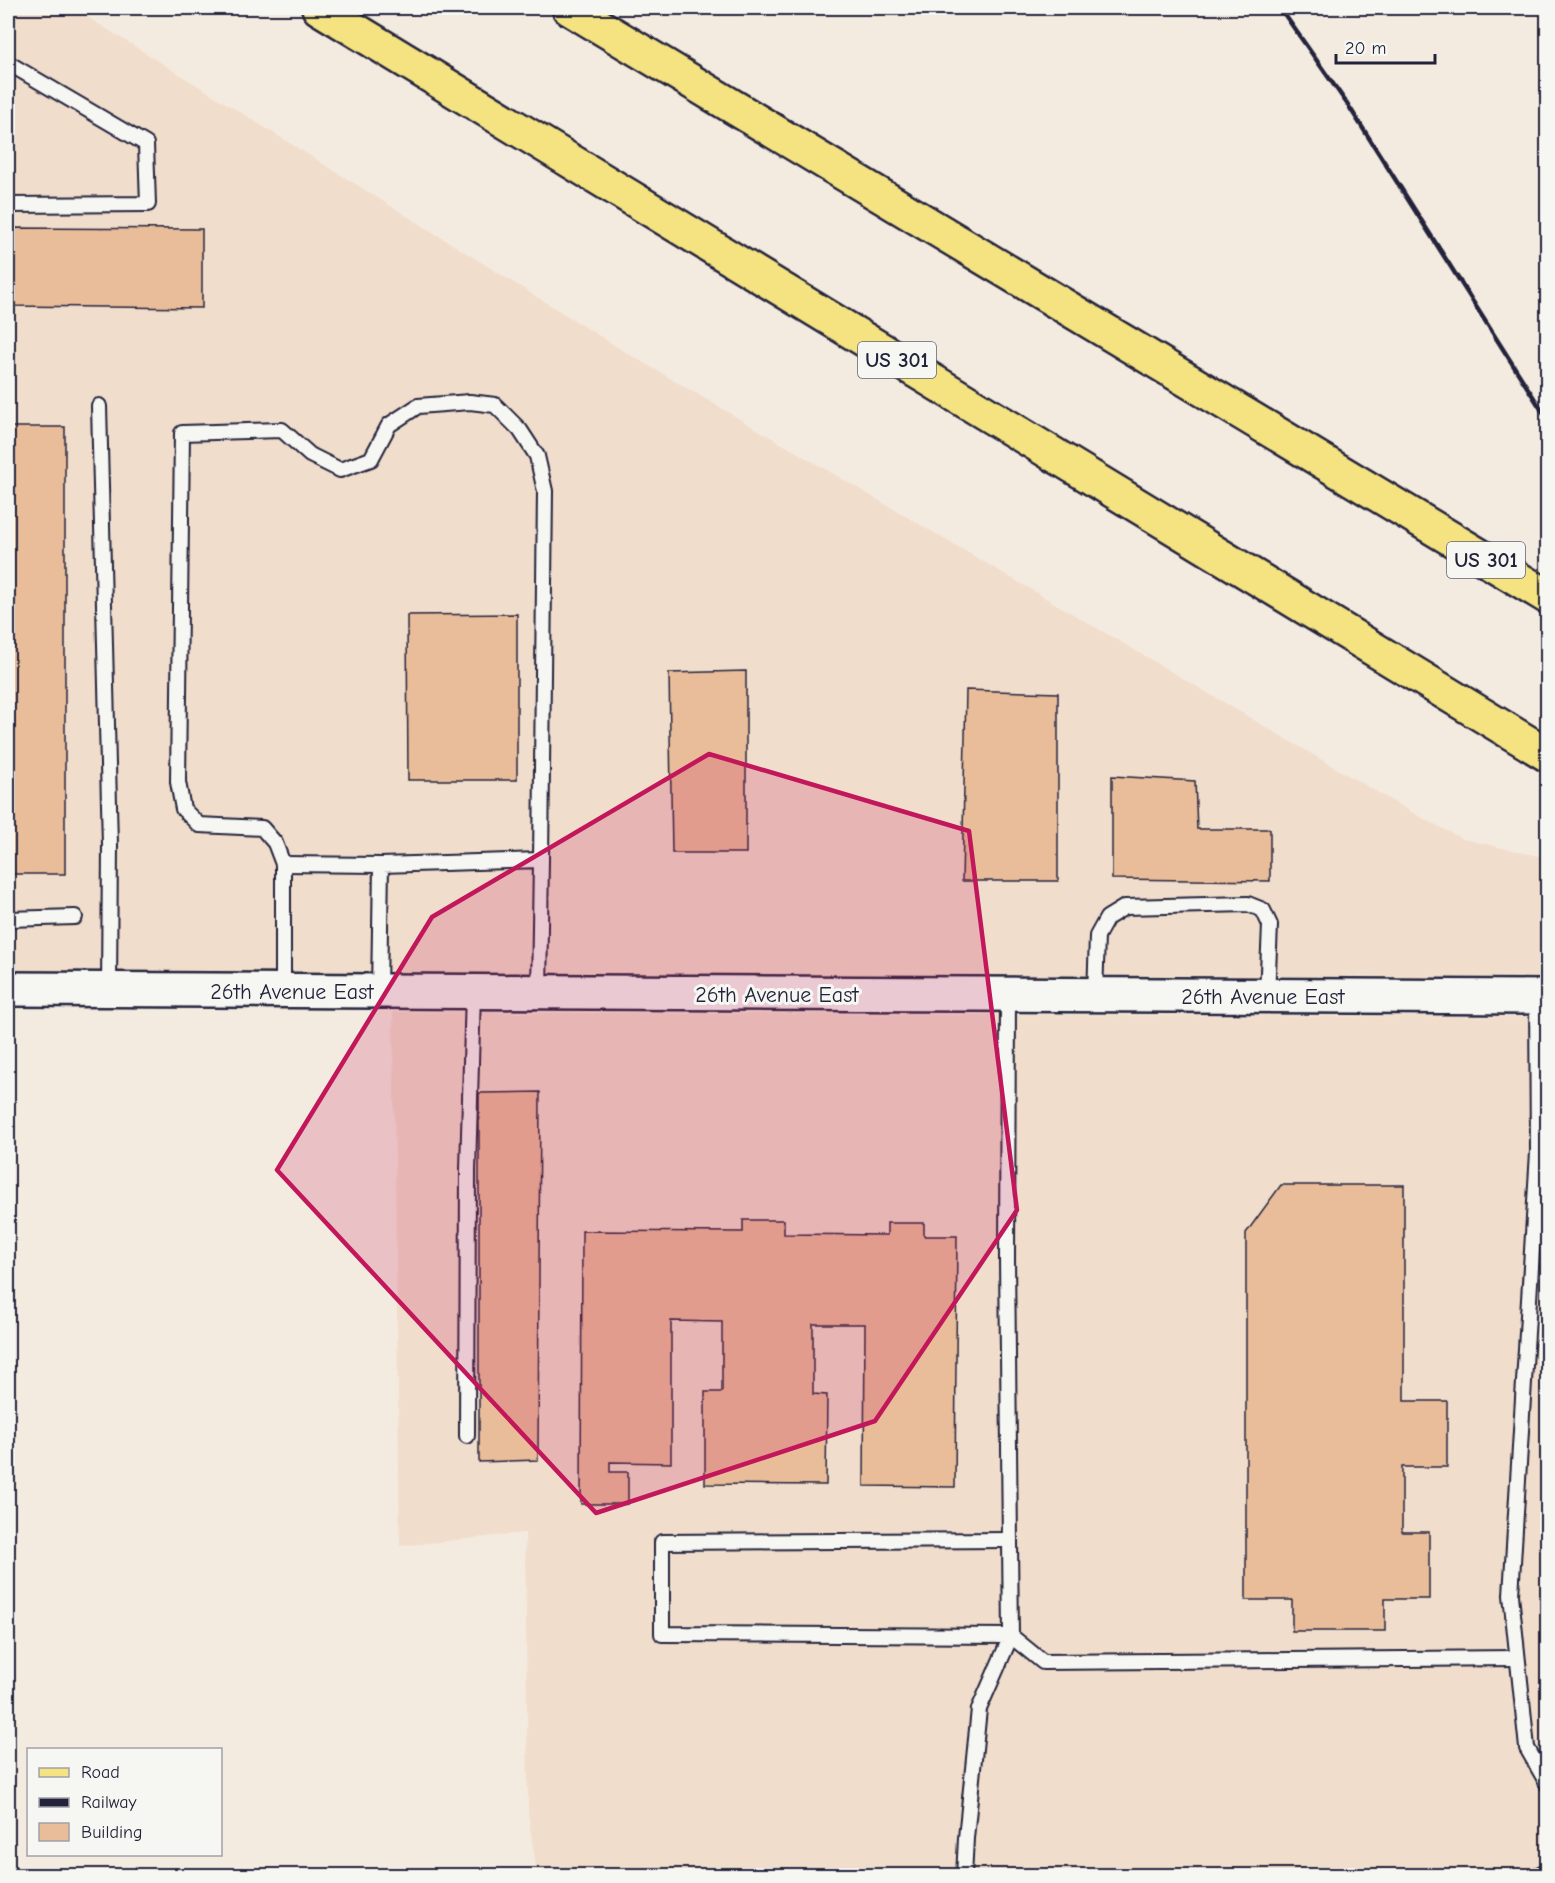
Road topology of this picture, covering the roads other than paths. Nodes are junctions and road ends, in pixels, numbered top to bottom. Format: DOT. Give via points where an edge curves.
graph roads {
  1 [pos="318,8"];
  2 [pos="569,8"];
  3 [pos="8,63"];
  4 [pos="8,205"];
  5 [pos="99,406"];
  6 [pos="1548,597"];
  7 [pos="1548,755"];
  8 [pos="541,860"];
  9 [pos="283,864"];
  10 [pos="381,865"];
  11 [pos="75,917"];
  12 [pos="8,919"];
  13 [pos="8,989"];
  14 [pos="109,991"];
  15 [pos="283,991"];
  16 [pos="379,992"];
  17 [pos="473,992"];
  18 [pos="539,993"];
  19 [pos="1008,995"];
  20 [pos="1095,995"];
  21 [pos="1267,996"];
  22 [pos="1542,997"];
  23 [pos="467,1436"];
  24 [pos="1010,1540"];
  25 [pos="1011,1636"];
  26 [pos="1517,1658"];
  27 [pos="1548,1785"];
  28 [pos="1548,1870"];
  29 [pos="964,1875"];
  30 [pos="1536,1875"];
  1 -- 7 [label="main road, US 301"];
  2 -- 6 [label="main road, US 301"];
  3 -- 4 [label="lane" via="146,144 148,204"];
  5 -- 14 [label="lane" via="110,844"];
  8 -- 9 [label="lane" via="545,491 537,456 520,430 495,405 470,402 418,406 389,425 371,459 340,470 310,455 282,430 182,434 178,782 183,809 199,825 262,828 275,843"];
  8 -- 10 [label="lane"];
  8 -- 18 [label="lane"];
  9 -- 10 [label="lane"];
  9 -- 15 [label="lane"];
  10 -- 16 [label="lane"];
  11 -- 12 [label="lane"];
  13 -- 14 [label="street, 26th Avenue East"];
  14 -- 15 [label="street, 26th Avenue East"];
  15 -- 16 [label="street, 26th Avenue East"];
  16 -- 17 [label="street, 26th Avenue East"];
  17 -- 18 [label="street, 26th Avenue East"];
  17 -- 23 [label="lane"];
  18 -- 19 [label="street, 26th Avenue East"];
  19 -- 20 [label="street, 26th Avenue East"];
  19 -- 24 [label="lane"];
  20 -- 21 [label="street, 26th Avenue East"];
  20 -- 21 [label="lane" via="1097,936 1107,918 1125,907 1248,904 1263,910 1270,925"];
  21 -- 22 [label="street, 26th Avenue East"];
  22 -- 26 [label="lane" via="1538,1152 1511,1595"];
  24 -- 25 [label="lane"];
  24 -- 25 [label="lane" via="662,1542 662,1634"];
  25 -- 26 [label="lane" via="1043,1662"];
  25 -- 29 [label="lane" via="979,1709"];
  26 -- 27 [label="lane" via="1527,1748"];
  28 -- 30 [label="lane"];
}
